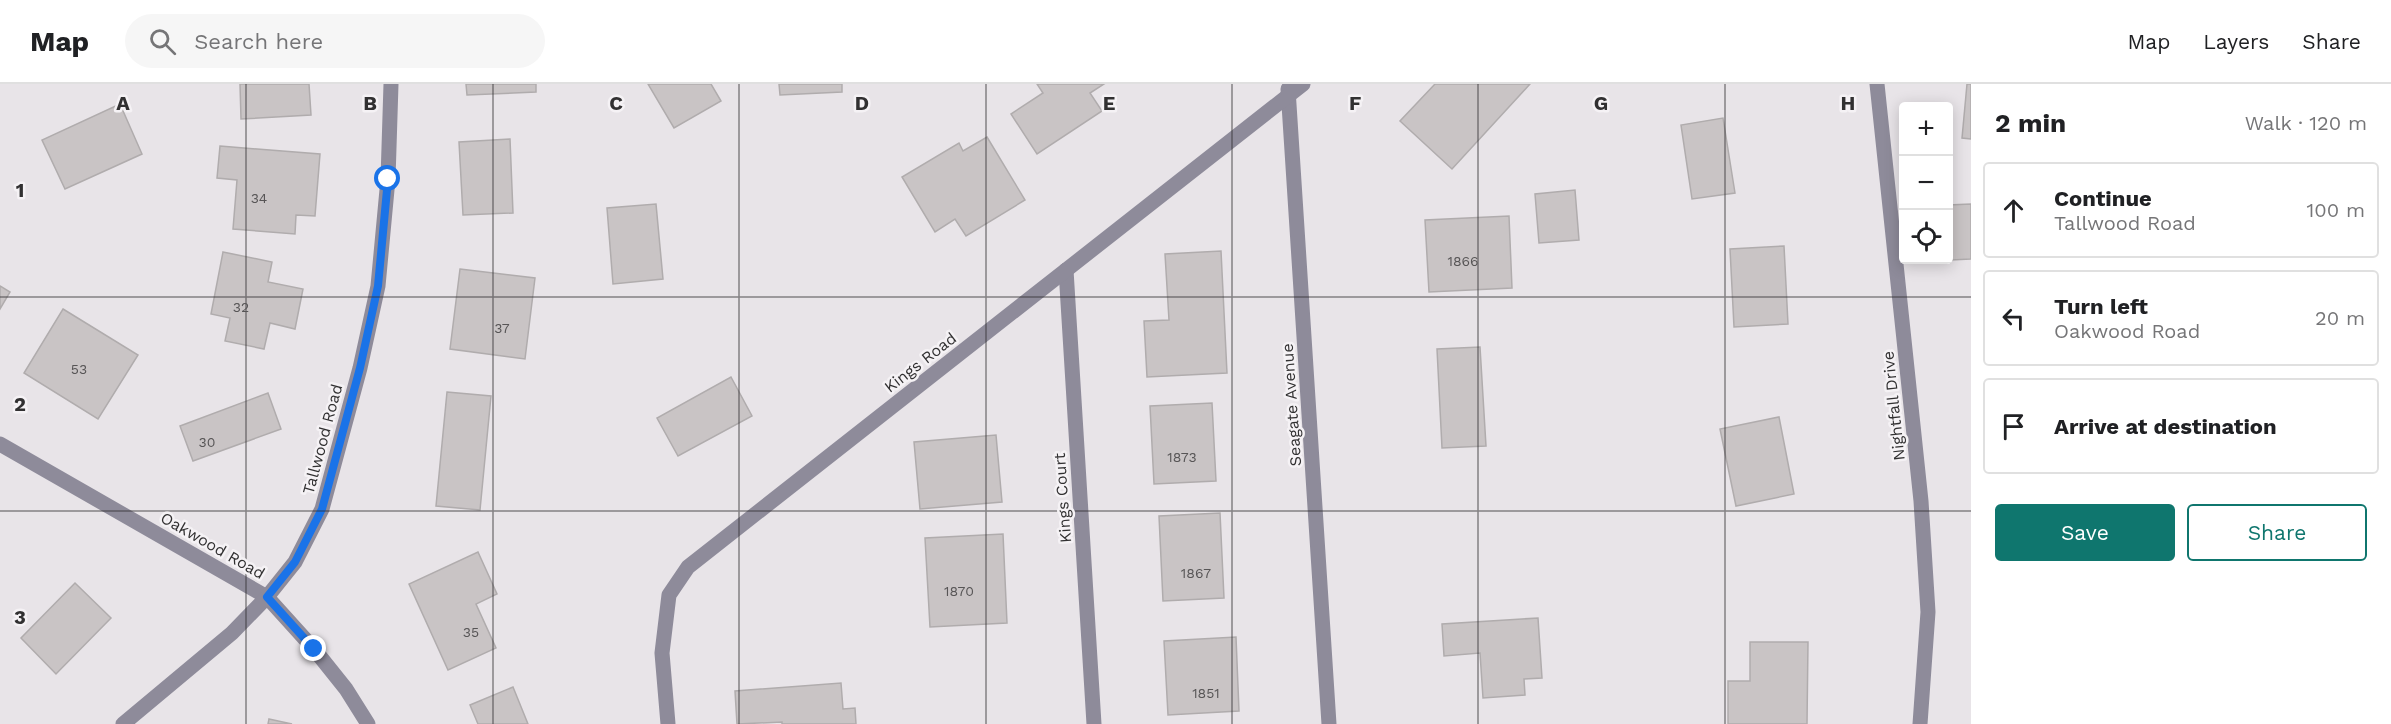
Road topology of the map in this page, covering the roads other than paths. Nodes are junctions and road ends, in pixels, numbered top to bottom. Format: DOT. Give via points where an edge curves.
graph roads {
  1 [pos="391,84"];
  2 [pos="1303,84"];
  3 [pos="1877,84"];
  4 [pos="1288,90"];
  5 [pos="1066,270"];
  6 [pos="0,444"];
  7 [pos="267,597"];
  8 [pos="123,724"];
  9 [pos="368,724"];
  10 [pos="668,724"];
  11 [pos="1094,724"];
  12 [pos="1329,724"];
  13 [pos="1920,724"];
  1 -- 7 [label="street, Tallwood Road" via="388,179 378,286 360,368 322,509 295,562"];
  2 -- 4 [label="street, Kings Road"];
  3 -- 13 [label="street, Nightfall Drive" via="1921,501 1928,612"];
  4 -- 5 [label="street, Kings Road"];
  4 -- 12 [label="street, Seagate Avenue"];
  5 -- 10 [label="street, Kings Road" via="688,567 669,595 662,653"];
  5 -- 11 [label="street, Kings Court"];
  6 -- 7 [label="street, Oakwood Road"];
  7 -- 8 [label="street, Tallwood Road" via="232,633"];
  7 -- 9 [label="street, Oakwood Road" via="314,649"];
}
